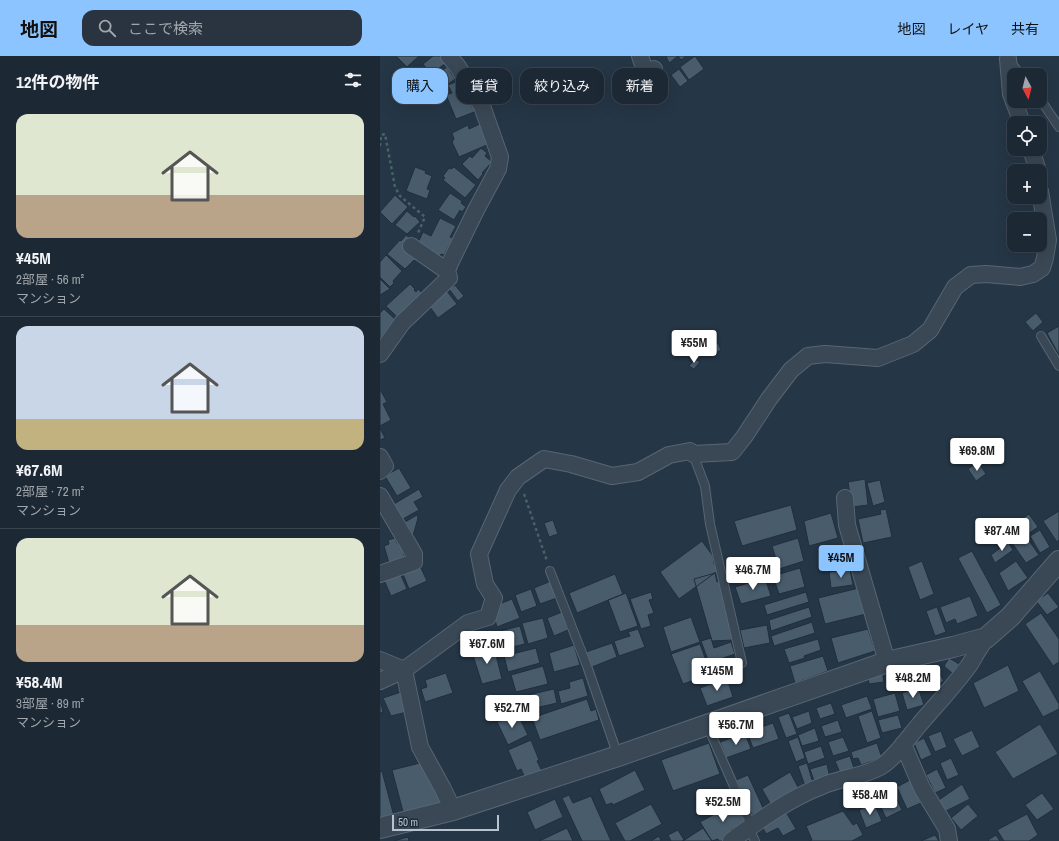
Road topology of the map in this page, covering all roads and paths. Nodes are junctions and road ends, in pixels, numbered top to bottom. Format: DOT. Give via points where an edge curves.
graph roads {
  1 [pos="449,56"];
  2 [pos="640,56"];
  3 [pos="1007,57"];
  4 [pos="645,68"];
  5 [pos="1016,68"];
  6 [pos="1046,108"];
  7 [pos="1019,116"];
  8 [pos="1059,127"];
  9 [pos="380,146"];
  10 [pos="1042,204"];
  11 [pos="411,246"];
  12 [pos="447,271"];
  13 [pos="1041,336"];
  14 [pos="380,354"];
  15 [pos="1059,366"];
  16 [pos="693,454"];
  17 [pos="380,457"];
  18 [pos="380,471"];
  19 [pos="518,476"];
  20 [pos="380,496"];
  21 [pos="845,498"];
  22 [pos="1059,561"];
  23 [pos="550,571"];
  24 [pos="380,574"];
  25 [pos="986,638"];
  26 [pos="380,660"];
  27 [pos="742,662"];
  28 [pos="887,662"];
  29 [pos="404,670"];
  30 [pos="380,681"];
  31 [pos="707,724"];
  32 [pos="903,744"];
  33 [pos="618,756"];
  34 [pos="453,810"];
  35 [pos="380,828"];
  36 [pos="752,831"];
  37 [pos="731,841"];
  38 [pos="949,841"];
  1 -- 12 [label="street" via="482,106 500,157 498,170"];
  2 -- 4 [label="street"];
  3 -- 5 [label="lane"];
  3 -- 7 [label="street" via="1011,94"];
  6 -- 8 [label="lane"];
  9 -- 11 [label="path" via="381,135 385,134 395,187 400,196 426,217"];
  10 -- 16 [label="street" via="1048,240 1042,268 1033,274 1020,277 970,275 955,287 930,330 913,344 878,358 825,354 808,356 791,370 732,452"];
  11 -- 12 [label="street"];
  12 -- 14 [label="street" via="449,278 402,323"];
  13 -- 15 [label="lane"];
  16 -- 19 [label="street" via="690,451 669,454 638,472 612,476 544,459"];
  16 -- 27 [label="lane" via="705,486 710,524"];
  17 -- 18 [label="street" via="385,466"];
  19 -- 23 [label="path"];
  19 -- 29 [label="street" via="508,490 479,554 485,584 494,598 488,617 468,623"];
  20 -- 24 [label="street" via="414,554 414,562"];
  21 -- 28 [label="street" via="846,525"];
  22 -- 25 [label="street" via="1010,617"];
  23 -- 33 [label="lane"];
  25 -- 28 [label="street"];
  25 -- 32 [label="street" via="969,665"];
  26 -- 29 [label="street"];
  28 -- 31 [label="street"];
  29 -- 30 [label="street"];
  29 -- 34 [label="street" via="420,747"];
  31 -- 33 [label="street"];
  31 -- 36 [label="lane"];
  32 -- 36 [label="street" via="880,767 819,787 781,807"];
  32 -- 38 [label="street" via="922,788 948,829"];
  33 -- 34 [label="street"];
  34 -- 35 [label="street"];
  36 -- 37 [label="street"];
}
